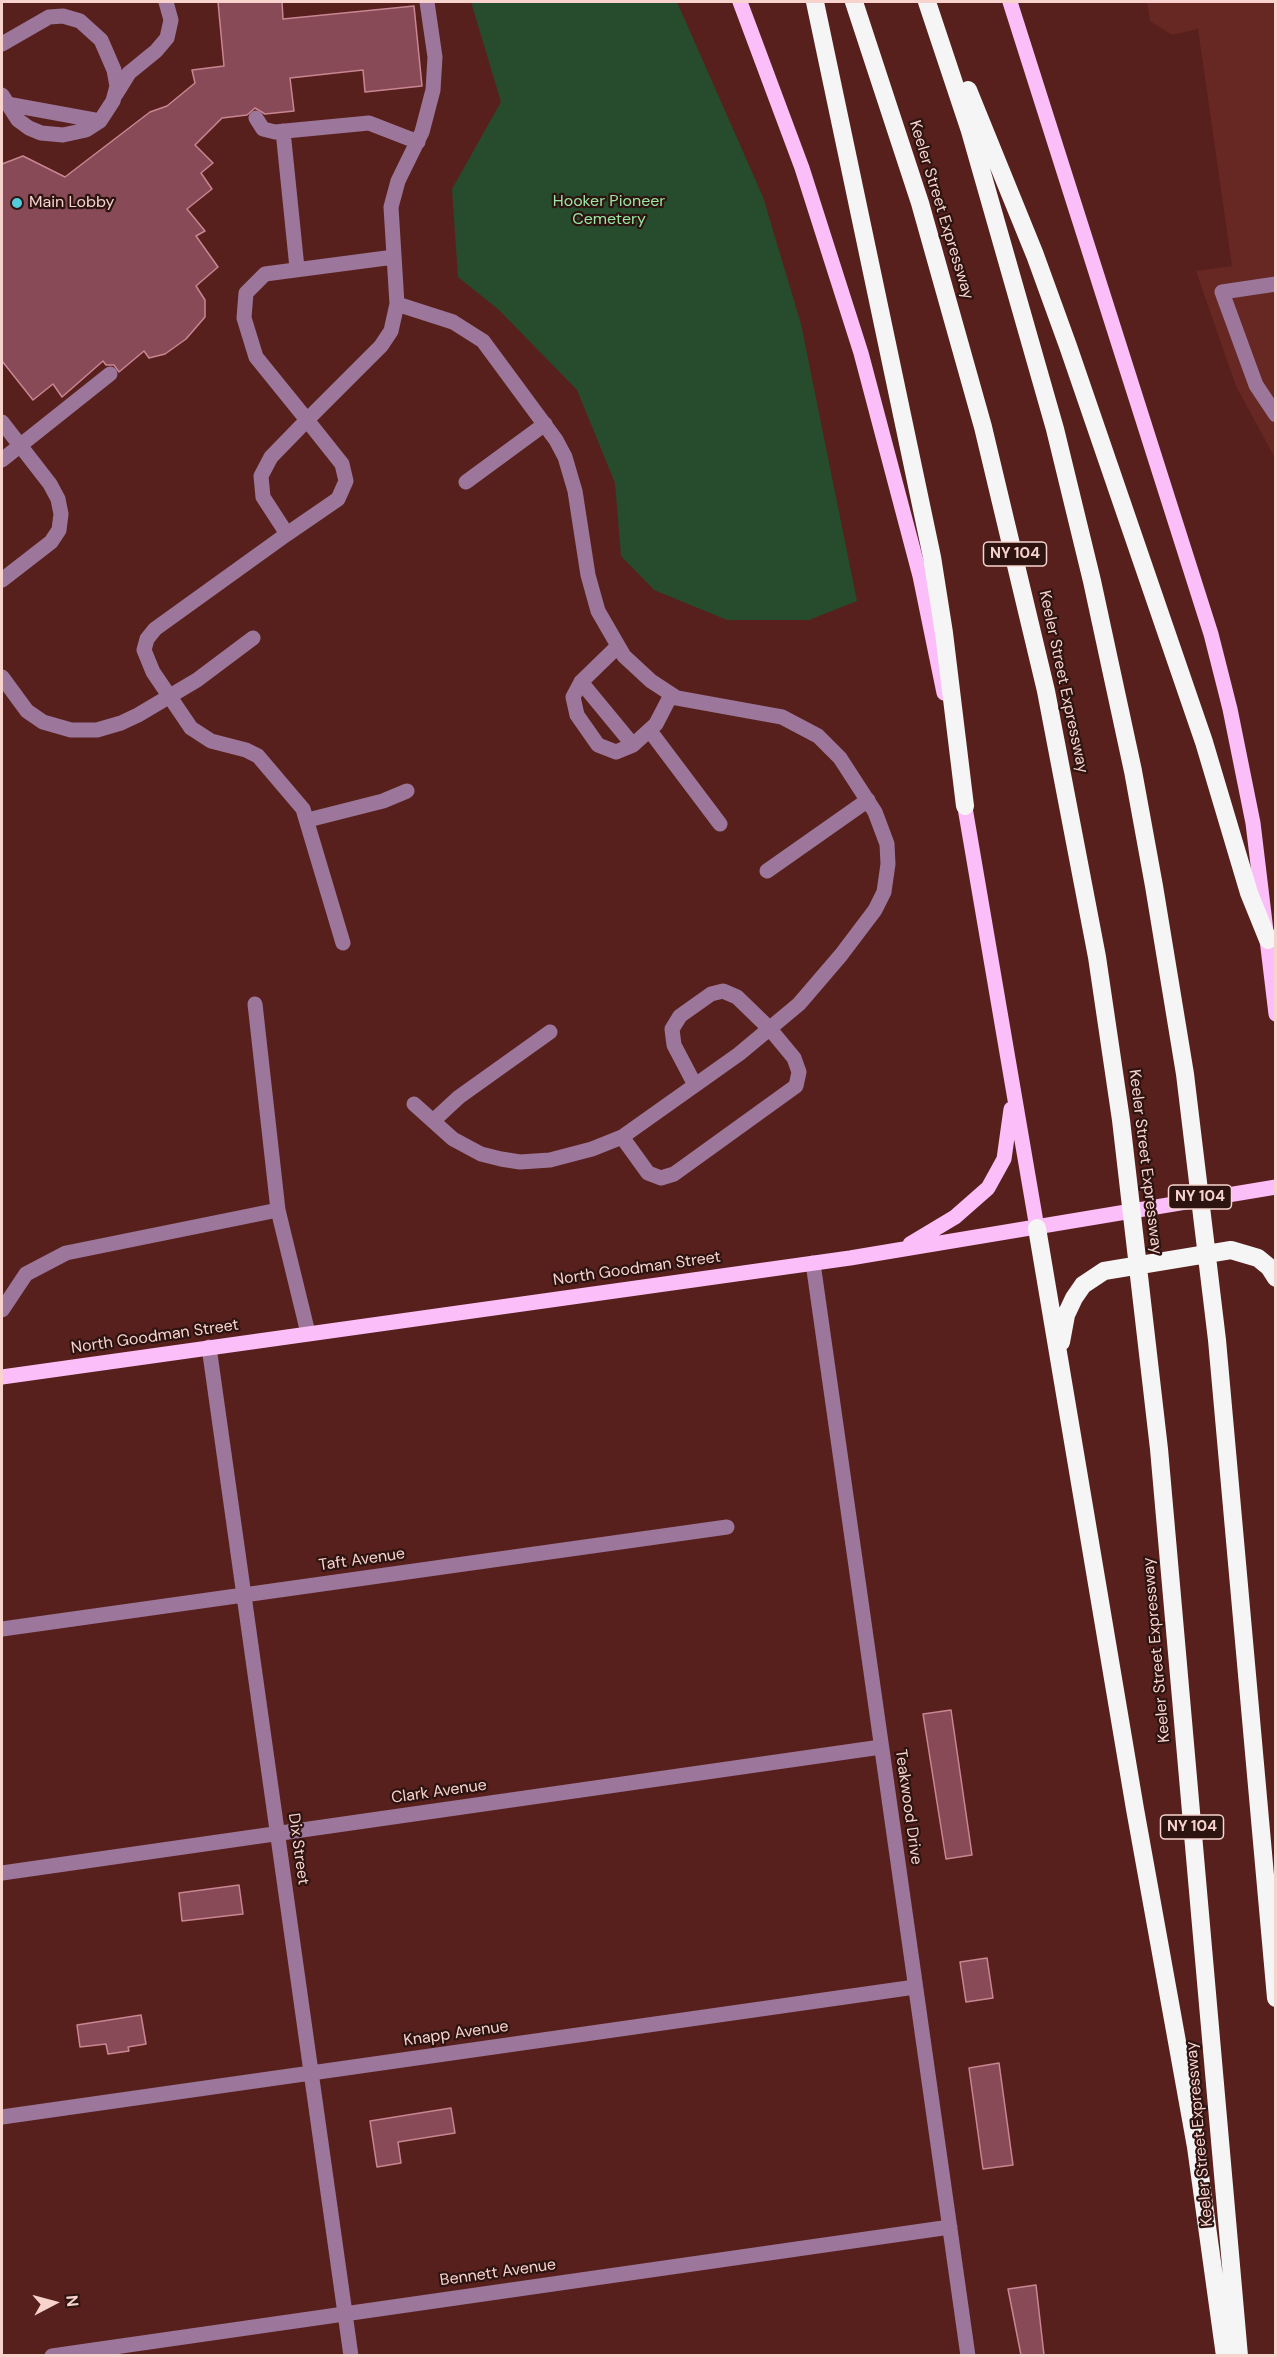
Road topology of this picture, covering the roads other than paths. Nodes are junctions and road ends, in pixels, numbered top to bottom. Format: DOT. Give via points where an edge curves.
graph roads {
  1 [pos="166,2"];
  2 [pos="427,2"];
  3 [pos="740,2"];
  4 [pos="815,2"];
  5 [pos="854,2"];
  6 [pos="930,2"];
  7 [pos="1010,2"];
  8 [pos="2,44"];
  9 [pos="116,94"];
  10 [pos="4,99"];
  11 [pos="256,118"];
  12 [pos="100,121"];
  13 [pos="283,131"];
  14 [pos="418,142"];
  15 [pos="394,257"];
  16 [pos="297,268"];
  17 [pos="1275,284"];
  18 [pos="397,304"];
  19 [pos="110,374"];
  20 [pos="1275,415"];
  21 [pos="307,420"];
  22 [pos="2,422"];
  23 [pos="545,424"];
  24 [pos="20,445"];
  25 [pos="2,460"];
  26 [pos="466,482"];
  27 [pos="287,534"];
  28 [pos="2,580"];
  29 [pos="253,638"];
  30 [pos="617,647"];
  31 [pos="2,677"];
  32 [pos="581,682"];
  33 [pos="671,695"];
  34 [pos="169,696"];
  35 [pos="650,731"];
  36 [pos="633,745"];
  37 [pos="407,791"];
  38 [pos="868,800"];
  39 [pos="965,806"];
  40 [pos="308,820"];
  41 [pos="720,824"];
  42 [pos="767,871"];
  43 [pos="1268,940"];
  44 [pos="343,943"];
  45 [pos="255,1004"];
  46 [pos="1275,1014"];
  47 [pos="770,1029"];
  48 [pos="550,1032"];
  49 [pos="1012,1082"];
  50 [pos="695,1085"];
  51 [pos="414,1104"];
  52 [pos="433,1122"];
  53 [pos="622,1137"];
  54 [pos="1275,1187"];
  55 [pos="278,1210"];
  56 [pos="1037,1228"];
  57 [pos="892,1251"];
  58 [pos="813,1263"];
  59 [pos="1275,1278"];
  60 [pos="2,1310"];
  61 [pos="308,1333"];
  62 [pos="209,1347"];
  63 [pos="1061,1373"];
  64 [pos="2,1377"];
  65 [pos="727,1527"];
  66 [pos="244,1594"];
  67 [pos="2,1629"];
  68 [pos="881,1748"];
  69 [pos="278,1833"];
  70 [pos="2,1873"];
  71 [pos="915,1987"];
  72 [pos="1275,1998"];
  73 [pos="312,2073"];
  74 [pos="2,2117"];
  75 [pos="950,2227"];
  76 [pos="345,2313"];
  77 [pos="52,2355"];
  78 [pos="351,2355"];
  79 [pos="968,2355"];
  80 [pos="1225,2355"];
  81 [pos="1239,2355"];
  1 -- 9 [label="street" via="171,20 167,38 129,73"];
  2 -- 14 [label="street" via="434,45 434,79"];
  3 -- 39 [label="main road" via="815,206 879,417 922,586"];
  4 -- 39 [label="highway" via="930,546 946,642"];
  5 -- 81 [label="highway, Keeler Street Expressway / NY 104" via="948,297 1020,577 1085,890 1121,1120 1159,1449"];
  6 -- 43 [label="highway" via="1050,293"];
  6 -- 72 [label="highway, NY 104" via="1003,242 1090,571 1140,809 1174,1000 1210,1288"];
  7 -- 43 [label="main road" via="1211,634 1246,786"];
  8 -- 9 [label="street" via="49,17 80,21 97,33 107,50 116,78"];
  9 -- 12 [label="street"];
  10 -- 12 [label="street"];
  10 -- 12 [label="street" via="23,124 48,135 79,133"];
  11 -- 13 [label="street" via="263,129"];
  13 -- 14 [label="street" via="369,123"];
  13 -- 16 [label="street"];
  14 -- 15 [label="street" via="392,198"];
  15 -- 16 [label="street"];
  15 -- 18 [label="street"];
  16 -- 21 [label="street" via="271,272 254,282 246,294 244,318 256,357"];
  17 -- 20 [label="street" via="1222,292 1256,385"];
  18 -- 21 [label="street" via="391,331 381,346"];
  18 -- 23 [label="street" via="444,318 477,336"];
  19 -- 24 [label="street"];
  21 -- 27 [label="street" via="271,457 261,476 263,497"];
  21 -- 27 [label="street" via="342,464 346,482 338,499"];
  22 -- 24 [label="street"];
  23 -- 26 [label="street"];
  23 -- 30 [label="street" via="568,467 591,587"];
  24 -- 25 [label="street"];
  24 -- 28 [label="street" via="55,492 61,506 61,523 51,542"];
  27 -- 34 [label="street" via="150,634 144,645 146,657"];
  29 -- 34 [label="street"];
  30 -- 32 [label="street"];
  30 -- 33 [label="street"];
  31 -- 34 [label="street" via="35,717 52,726 80,731 122,723"];
  32 -- 36 [label="street"];
  32 -- 36 [label="street" via="574,691 573,703 593,740 609,751 622,751"];
  33 -- 35 [label="street"];
  33 -- 38 [label="street" via="695,703 769,714 801,725 833,750"];
  34 -- 40 [label="street" via="197,733 258,756 300,804"];
  35 -- 36 [label="street"];
  35 -- 41 [label="street"];
  37 -- 40 [label="street"];
  38 -- 42 [label="street"];
  38 -- 47 [label="street" via="887,844 888,874 880,901 827,972"];
  39 -- 49 [label="main road"];
  40 -- 44 [label="street"];
  43 -- 46 [label="main road"];
  45 -- 55 [label="street"];
  47 -- 50 [label="street"];
  47 -- 50 [label="street" via="748,1005 723,991 711,994 680,1016 672,1029 674,1044"];
  47 -- 53 [label="street" via="794,1058 799,1072 796,1086 674,1174 661,1178 648,1173"];
  48 -- 52 [label="street" via="459,1097"];
  49 -- 56 [label="main road"];
  49 -- 57 [label="main road" via="1008,1139 993,1181 955,1217"];
  50 -- 53 [label="street"];
  51 -- 52 [label="street"];
  52 -- 53 [label="street" via="471,1149 520,1162 569,1156"];
  54 -- 56 [label="main road, North Goodman Street"];
  55 -- 60 [label="street" via="66,1253 26,1274"];
  55 -- 61 [label="street"];
  56 -- 57 [label="main road, North Goodman Street"];
  56 -- 63 [label="highway"];
  57 -- 58 [label="main road, North Goodman Street"];
  58 -- 61 [label="main road, North Goodman Street"];
  58 -- 68 [label="street, Teakwood Drive"];
  59 -- 63 [label="highway" via="1258,1258 1231,1250 1104,1271 1083,1285 1070,1306 1062,1335"];
  61 -- 62 [label="main road, North Goodman Street"];
  62 -- 64 [label="main road, North Goodman Street"];
  62 -- 66 [label="street, Dix Street"];
  63 -- 80 [label="highway" via="1196,2147"];
  65 -- 66 [label="street, Taft Avenue"];
  66 -- 67 [label="street, Taft Avenue"];
  66 -- 69 [label="street, Dix Street"];
  68 -- 69 [label="street, Clark Avenue"];
  68 -- 71 [label="street, Teakwood Drive"];
  69 -- 70 [label="street, Clark Avenue"];
  69 -- 73 [label="street, Dix Street"];
  71 -- 73 [label="street, Knapp Avenue"];
  71 -- 75 [label="street, Teakwood Drive"];
  73 -- 74 [label="street, Knapp Avenue"];
  73 -- 76 [label="street, Dix Street"];
  75 -- 76 [label="street, Bennett Avenue"];
  75 -- 79 [label="street, Teakwood Drive"];
  76 -- 77 [label="street, Bennett Avenue"];
  76 -- 78 [label="street, Dix Street"];
}
